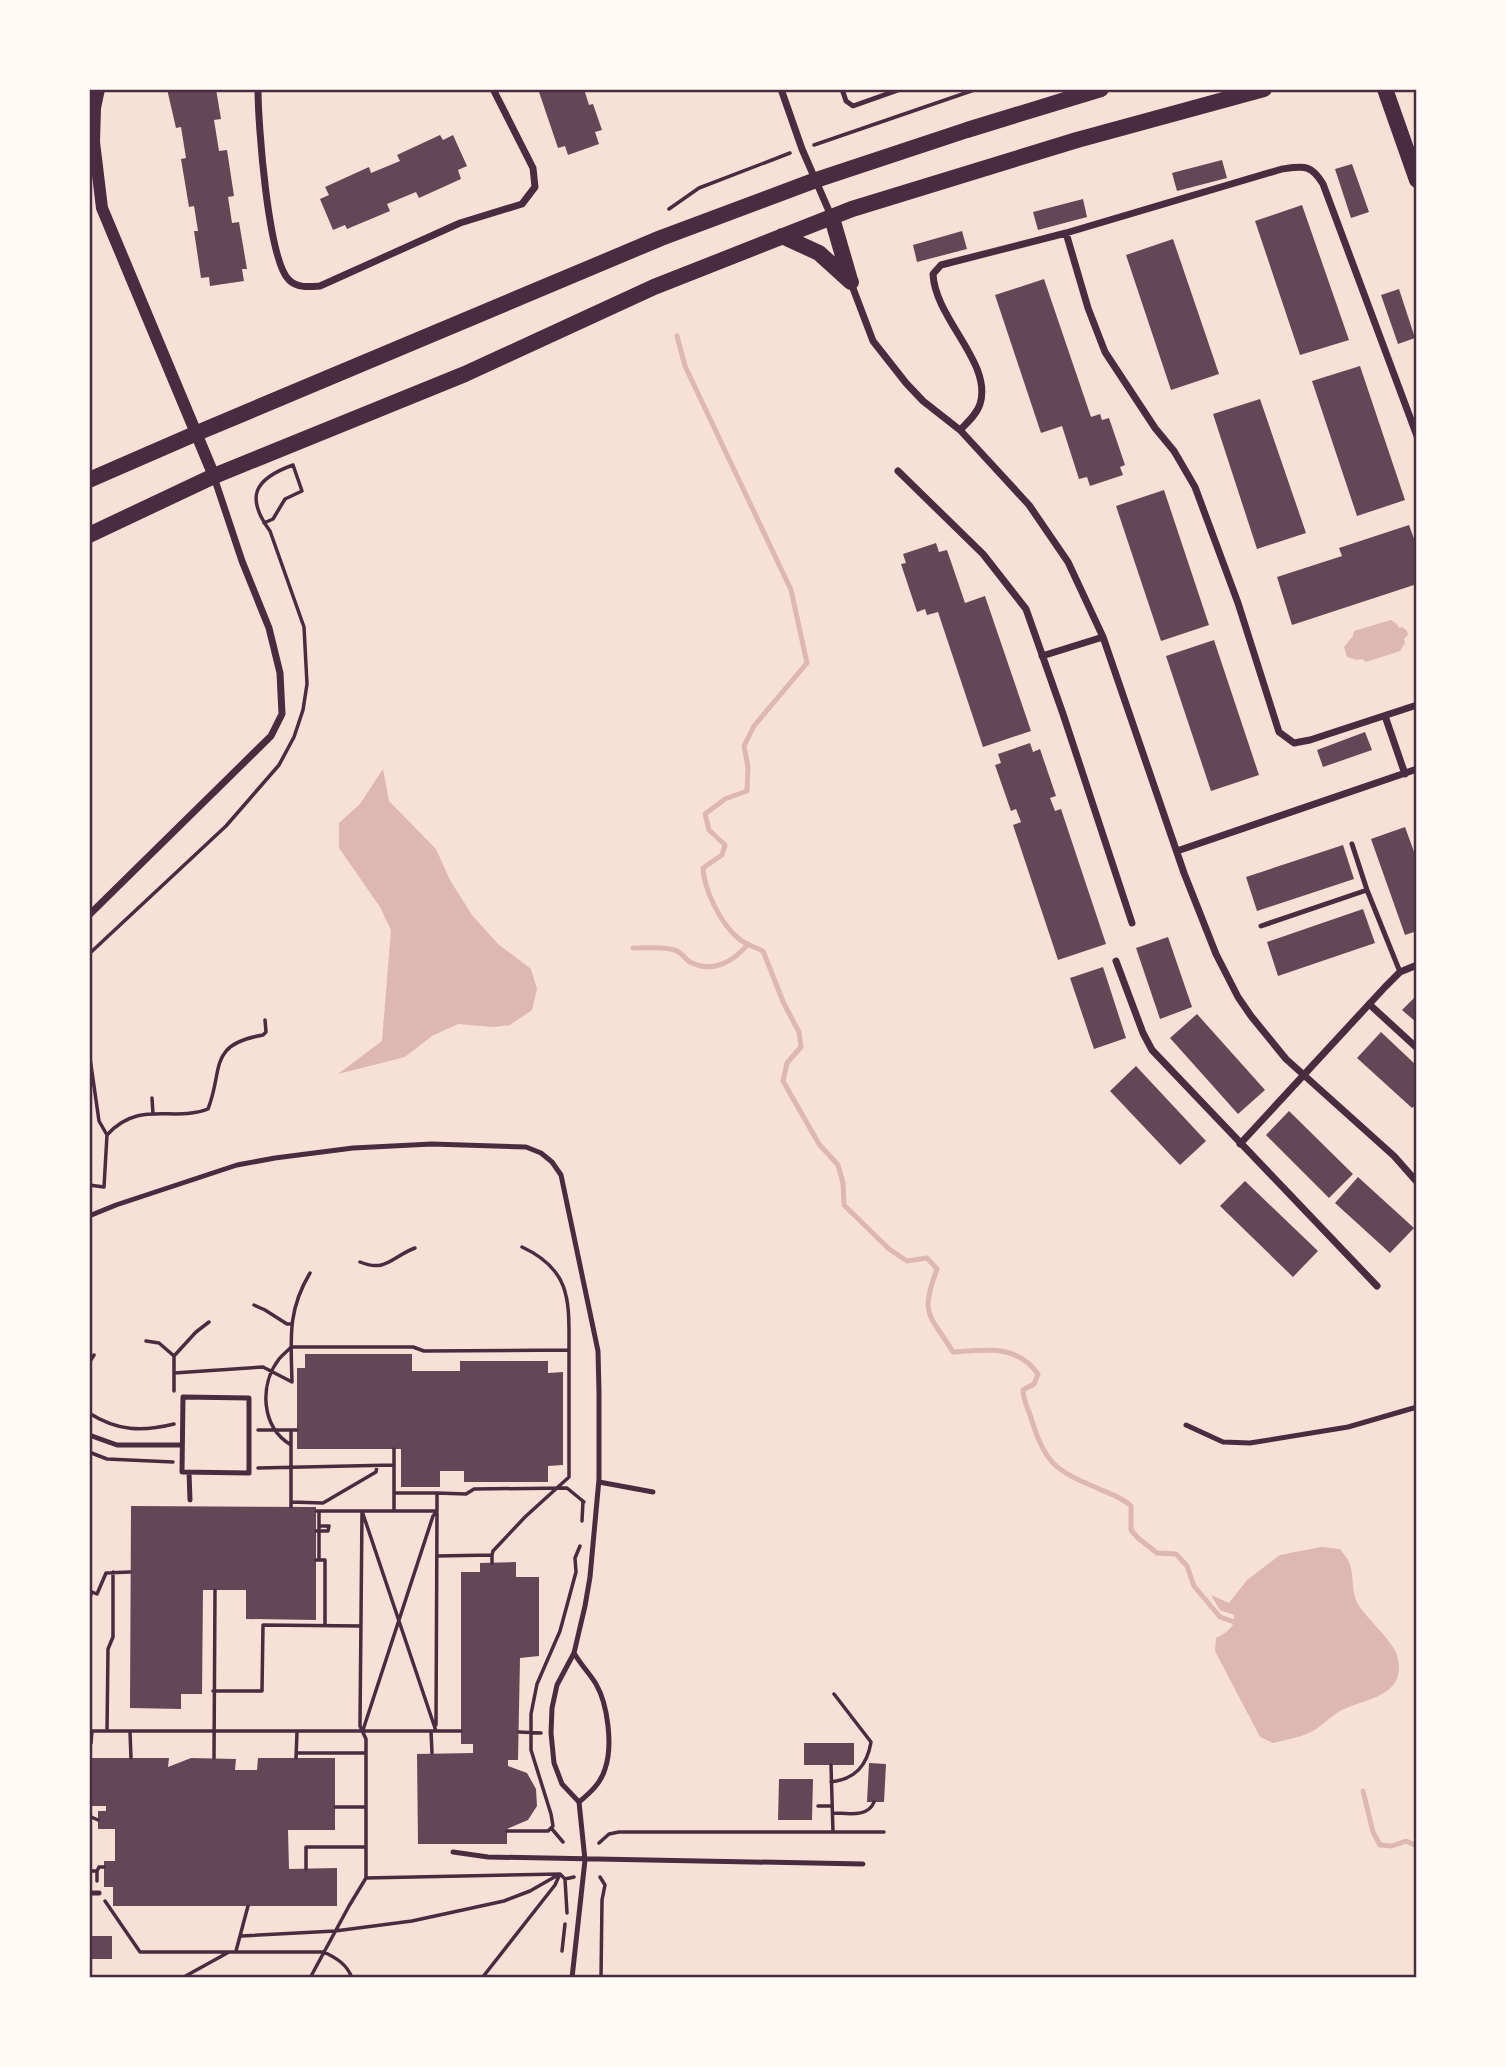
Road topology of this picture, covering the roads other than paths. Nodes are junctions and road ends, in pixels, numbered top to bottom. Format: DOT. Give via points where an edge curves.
graph roads {
  1 [pos="99,89"];
  2 [pos="258,89"];
  3 [pos="493,89"];
  4 [pos="781,89"];
  5 [pos="842,89"];
  6 [pos="901,89"];
  7 [pos="1101,89"];
  8 [pos="1264,89"];
  9 [pos="1385,89"];
  10 [pos="816,180"];
  11 [pos="1417,180"];
  12 [pos="832,218"];
  13 [pos="1066,233"];
  14 [pos="782,236"];
  15 [pos="851,282"];
  16 [pos="960,430"];
  17 [pos="197,433"];
  18 [pos="1417,436"];
  19 [pos="898,471"];
  20 [pos="214,476"];
  21 [pos="89,480"];
  22 [pos="89,535"];
  23 [pos="1103,637"];
  24 [pos="1042,656"];
  25 [pos="1417,705"];
  26 [pos="1385,716"];
  27 [pos="1417,769"];
  28 [pos="1405,774"];
  29 [pos="1352,844"];
  30 [pos="1177,851"];
  31 [pos="1367,890"];
  32 [pos="89,915"];
  33 [pos="1132,923"];
  34 [pos="1261,926"];
  35 [pos="1116,961"];
  36 [pos="1417,965"];
  37 [pos="1400,972"];
  38 [pos="1369,1004"];
  39 [pos="1417,1048"];
  40 [pos="1303,1075"];
  41 [pos="1240,1144"];
  42 [pos="1417,1182"];
  43 [pos="89,1216"];
  44 [pos="1377,1286"];
  45 [pos="1417,1407"];
  46 [pos="1186,1425"];
  47 [pos="89,1435"];
  48 [pos="182,1444"];
  49 [pos="189,1472"];
  50 [pos="599,1482"];
  51 [pos="653,1492"];
  52 [pos="190,1500"];
  53 [pos="574,1653"];
  54 [pos="579,1802"];
  55 [pos="453,1852"];
  56 [pos="584,1860"];
  57 [pos="863,1864"];
  58 [pos="89,1893"];
  59 [pos="99,1893"];
  60 [pos="572,1978"];
  1 -- 17 [label="street" via="93,142 102,208"];
  2 -- 3 [label="street" via="264,179 280,266 290,282 305,288 320,286 460,223 522,204 536,187 533,168"];
  4 -- 10 [label="street"];
  5 -- 6 [label="lane" via="846,102 853,106"];
  7 -- 10 [label="main road"];
  8 -- 12 [label="main road" via="1077,140"];
  9 -- 11 [label="main road"];
  10 -- 12 [label="street"];
  10 -- 17 [label="main road" via="662,238"];
  12 -- 14 [label="main road"];
  12 -- 15 [label="main road"];
  13 -- 16 [label="street" via="942,265 933,274 933,287 983,388 980,407"];
  13 -- 18 [label="street" via="1305,166 1317,173 1323,184"];
  13 -- 26 [label="street" via="1105,352 1195,487 1279,732 1294,743"];
  14 -- 15 [label="main road" via="818,253"];
  14 -- 20 [label="main road" via="654,287 465,374"];
  15 -- 16 [label="street" via="873,341 923,401"];
  16 -- 23 [label="street" via="1029,505 1068,562"];
  17 -- 20 [label="street"];
  17 -- 21 [label="main road"];
  19 -- 24 [label="street" via="983,554 1026,609"];
  20 -- 22 [label="main road"];
  20 -- 32 [label="street" via="270,628 281,673 282,714 271,736"];
  23 -- 24 [label="street"];
  23 -- 30 [label="street"];
  24 -- 33 [label="street"];
  25 -- 26 [label="street"];
  26 -- 28 [label="street"];
  27 -- 28 [label="street"];
  28 -- 30 [label="street"];
  29 -- 31 [label="lane"];
  30 -- 40 [label="street" via="1216,954 1238,996"];
  31 -- 34 [label="lane"];
  31 -- 37 [label="lane"];
  35 -- 41 [label="street" via="1152,1051"];
  36 -- 37 [label="street"];
  37 -- 38 [label="street"];
  38 -- 39 [label="street"];
  38 -- 40 [label="street"];
  40 -- 41 [label="street"];
  40 -- 42 [label="street"];
  41 -- 44 [label="street"];
  43 -- 50 [label="lane" via="237,1164 275,1158 432,1144 510,1145 541,1153 561,1175 598,1351"];
  45 -- 46 [label="lane" via="1348,1427 1250,1443 1223,1442"];
  47 -- 48 [label="lane" via="117,1446"];
  48 -- 49 [label="lane" via="182,1472"];
  48 -- 49 [label="lane" via="183,1397 249,1398 249,1472"];
  49 -- 52 [label="lane"];
  50 -- 51 [label="lane"];
  50 -- 53 [label="lane" via="586,1606"];
  53 -- 54 [label="lane" via="557,1685 551,1733 562,1784"];
  53 -- 54 [label="lane" via="595,1683 608,1721 606,1767 599,1782"];
  54 -- 56 [label="lane"];
  55 -- 56 [label="lane"];
  56 -- 57 [label="lane"];
  56 -- 60 [label="lane"];
  58 -- 59 [label="lane"];
}
